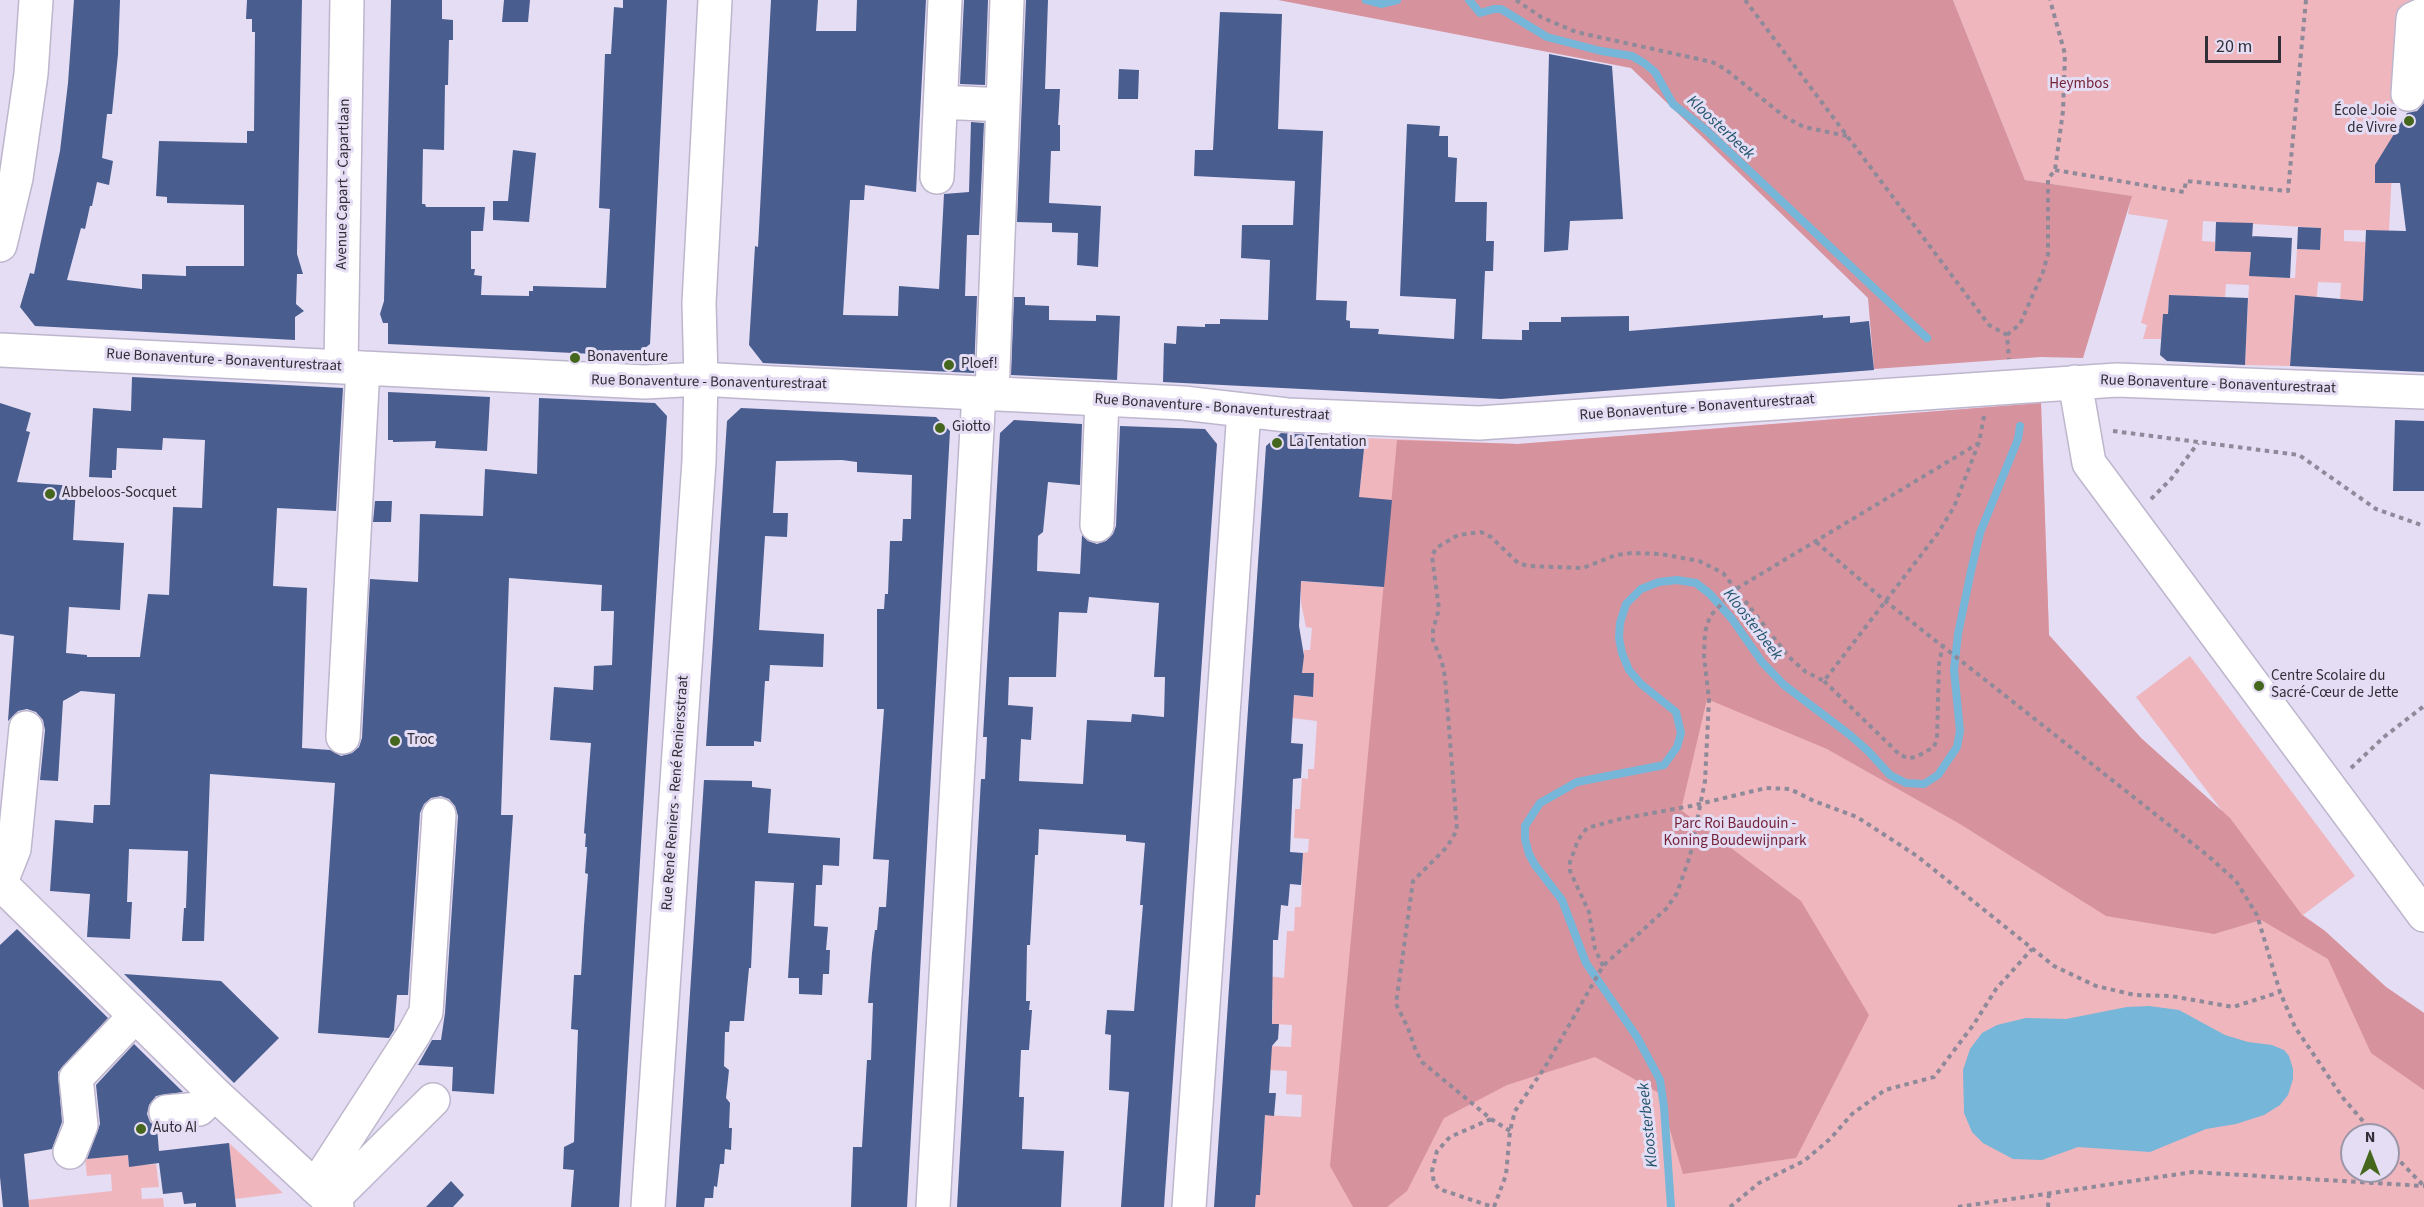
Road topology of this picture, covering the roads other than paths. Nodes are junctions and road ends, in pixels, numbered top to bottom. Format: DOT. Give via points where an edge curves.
graph roads {
  1 [pos="36,0"];
  2 [pos="347,0"];
  3 [pos="716,0"];
  4 [pos="945,0"];
  5 [pos="1007,0"];
  6 [pos="2424,14"];
  7 [pos="2408,94"];
  8 [pos="941,102"];
  9 [pos="1003,105"];
  10 [pos="937,177"];
  11 [pos="0,245"];
  12 [pos="0,350"];
  13 [pos="352,368"];
  14 [pos="701,379"];
  15 [pos="2075,382"];
  16 [pos="2424,392"];
  17 [pos="985,394"];
  18 [pos="1102,399"];
  19 [pos="1244,410"];
  20 [pos="1096,525"];
  21 [pos="26,728"];
  22 [pos="343,737"];
  23 [pos="439,815"];
  24 [pos="3,891"];
  25 [pos="2424,915"];
  26 [pos="135,1016"];
  27 [pos="215,1094"];
  28 [pos="433,1100"];
  29 [pos="166,1112"];
  30 [pos="70,1152"];
  31 [pos="328,1198"];
  32 [pos="648,1207"];
  33 [pos="933,1207"];
  34 [pos="1189,1207"];
  1 -- 11 [label="street" via="28,98 16,178"];
  2 -- 13 [label="street, Avenue Capart - Capartlaan"];
  3 -- 14 [label="street, Rue René Reniers - René Reniersstraat" via="699,303"];
  4 -- 8 [label="street"];
  5 -- 9 [label="street"];
  6 -- 7 [label="street" via="2413,19"];
  8 -- 9 [label="street"];
  8 -- 10 [label="street"];
  9 -- 17 [label="street"];
  12 -- 13 [label="street, Rue Bonaventure - Bonaventurestraat"];
  13 -- 14 [label="street, Rue Bonaventure - Bonaventurestraat" via="659,383"];
  13 -- 22 [label="street, Avenue Capart - Capartlaan"];
  14 -- 17 [label="street, Rue Bonaventure - Bonaventurestraat"];
  14 -- 32 [label="street, Rue René Reniers - René Reniersstraat" via="698,479"];
  15 -- 16 [label="street, Rue Bonaventure - Bonaventurestraat" via="2117,380"];
  15 -- 19 [label="street, Rue Bonaventure - Bonaventurestraat" via="1479,423"];
  15 -- 25 [label="street" via="2089,463"];
  17 -- 18 [label="street, Rue Bonaventure - Bonaventurestraat"];
  17 -- 33 [label="street"];
  18 -- 19 [label="street, Rue Bonaventure - Bonaventurestraat" via="1220,405"];
  18 -- 20 [label="street"];
  19 -- 34 [label="street"];
  21 -- 24 [label="street" via="14,849"];
  23 -- 31 [label="street" via="426,1012"];
  24 -- 26 [label="street"];
  26 -- 27 [label="street"];
  26 -- 30 [label="street" via="76,1078 81,1125"];
  27 -- 29 [label="street" via="199,1109"];
  27 -- 31 [label="street"];
  28 -- 31 [label="street"];
}
